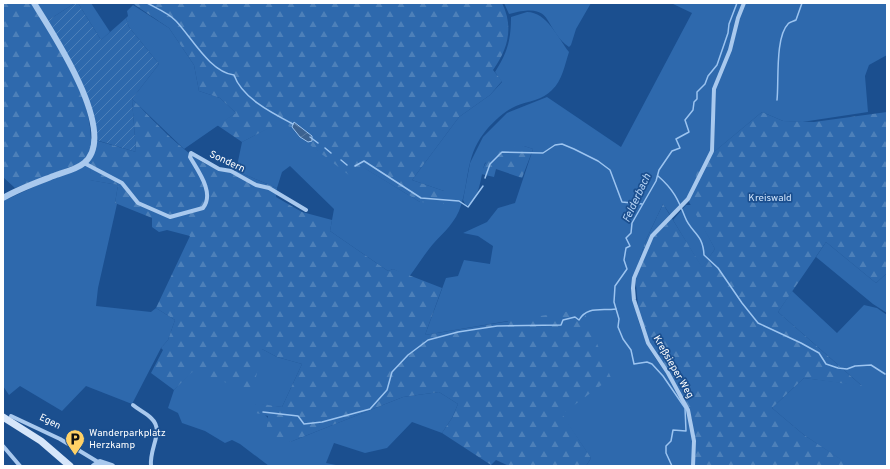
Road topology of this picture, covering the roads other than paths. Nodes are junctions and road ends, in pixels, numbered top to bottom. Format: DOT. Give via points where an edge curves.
graph roads {
  1 [pos="34,3"];
  2 [pos="744,3"];
  3 [pos="84,163"];
  4 [pos="3,198"];
  5 [pos="306,210"];
  6 [pos="133,405"];
  7 [pos="11,416"];
  8 [pos="3,417"];
  9 [pos="3,446"];
  10 [pos="96,464"];
  11 [pos="20,466"];
  12 [pos="70,466"];
  13 [pos="112,466"];
  14 [pos="151,466"];
  15 [pos="693,466"];
  1 -- 3 [label="street" via="59,44 91,113 94,149"];
  2 -- 15 [label="street, Kreßsieper Weg" via="730,50 716,84 713,144 708,160 688,199 652,236 634,278 634,300 648,343 688,410 694,441"];
  3 -- 4 [label="street"];
  3 -- 5 [label="street, Sondern" via="122,183 138,203 170,217 203,208 208,200 206,187 190,153 256,185 269,188"];
  6 -- 14 [label="street" via="150,417 158,427 151,451"];
  7 -- 10 [label="street, Egen" via="60,439"];
  8 -- 12 [label="main road" via="41,442"];
  9 -- 11 [label="street"];
  10 -- 13 [label="street, Egen"];
}
